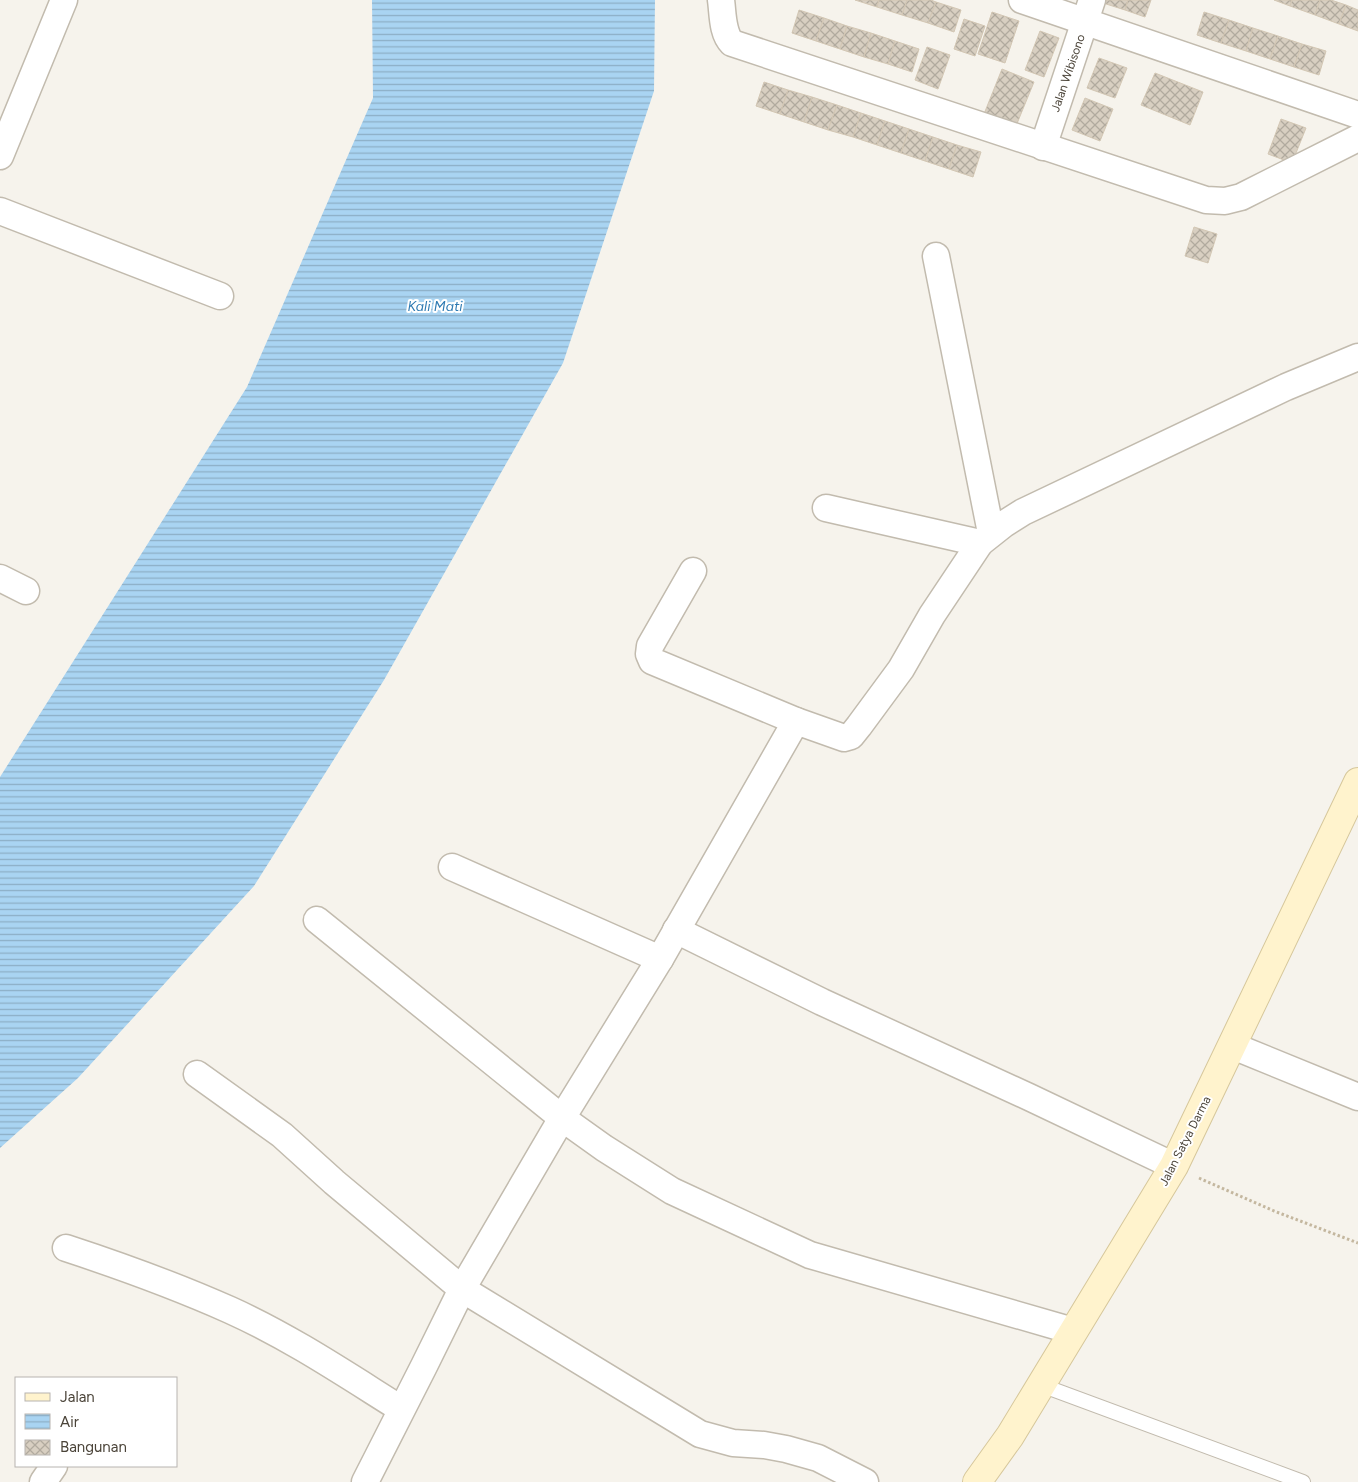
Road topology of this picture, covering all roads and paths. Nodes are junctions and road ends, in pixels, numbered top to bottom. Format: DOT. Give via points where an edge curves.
graph roads {
  1 [pos="64,0"];
  2 [pos="721,0"];
  3 [pos="1022,0"];
  4 [pos="1089,11"];
  5 [pos="1358,114"];
  6 [pos="1358,138"];
  7 [pos="1043,147"];
  8 [pos="0,156"];
  9 [pos="0,211"];
  10 [pos="936,256"];
  11 [pos="220,296"];
  12 [pos="1358,357"];
  13 [pos="826,508"];
  14 [pos="985,538"];
  15 [pos="693,571"];
  16 [pos="0,578"];
  17 [pos="26,591"];
  18 [pos="796,721"];
  19 [pos="1358,782"];
  20 [pos="452,866"];
  21 [pos="317,920"];
  22 [pos="676,930"];
  23 [pos="660,959"];
  24 [pos="1233,1046"];
  25 [pos="198,1074"];
  26 [pos="1358,1097"];
  27 [pos="562,1118"];
  28 [pos="1174,1166"];
  29 [pos="1358,1244"];
  30 [pos="66,1248"];
  31 [pos="462,1289"];
  32 [pos="1074,1331"];
  33 [pos="1041,1385"];
  34 [pos="401,1410"];
  35 [pos="53,1467"];
  36 [pos="43,1482"];
  37 [pos="364,1482"];
  38 [pos="864,1482"];
  39 [pos="977,1482"];
  40 [pos="1303,1482"];
  1 -- 8 [label="street"];
  2 -- 7 [label="street" via="726,31 732,43"];
  3 -- 4 [label="street"];
  4 -- 5 [label="street"];
  4 -- 7 [label="street, Jalan Wibisono"];
  6 -- 7 [label="street" via="1241,197 1225,201 1206,200"];
  9 -- 11 [label="street"];
  10 -- 14 [label="street"];
  12 -- 14 [label="street" via="1286,387 1023,512"];
  13 -- 14 [label="street"];
  14 -- 18 [label="street" via="932,615 901,669 851,736 844,738"];
  15 -- 18 [label="street" via="650,646 652,661"];
  16 -- 17 [label="street"];
  18 -- 22 [label="street"];
  19 -- 24 [label="main road, Jalan Satya Darma"];
  20 -- 23 [label="street"];
  21 -- 27 [label="street"];
  22 -- 23 [label="street"];
  22 -- 28 [label="street" via="822,1002"];
  23 -- 27 [label="street"];
  24 -- 26 [label="street"];
  24 -- 28 [label="main road, Jalan Satya Darma"];
  25 -- 31 [label="street" via="282,1135"];
  27 -- 31 [label="street"];
  27 -- 32 [label="street" via="672,1191 810,1255"];
  28 -- 29 [label="path"];
  28 -- 32 [label="main road, Jalan Satya Darma"];
  30 -- 34 [label="street" via="133,1270 231,1310 302,1347"];
  31 -- 34 [label="street"];
  31 -- 38 [label="street" via="700,1434 818,1458"];
  32 -- 33 [label="main road, Jalan Satya Darma"];
  33 -- 39 [label="main road, Jalan Satya Darma"];
  33 -- 40 [label="lane"];
  34 -- 37 [label="street"];
  35 -- 36 [label="street"];
}
